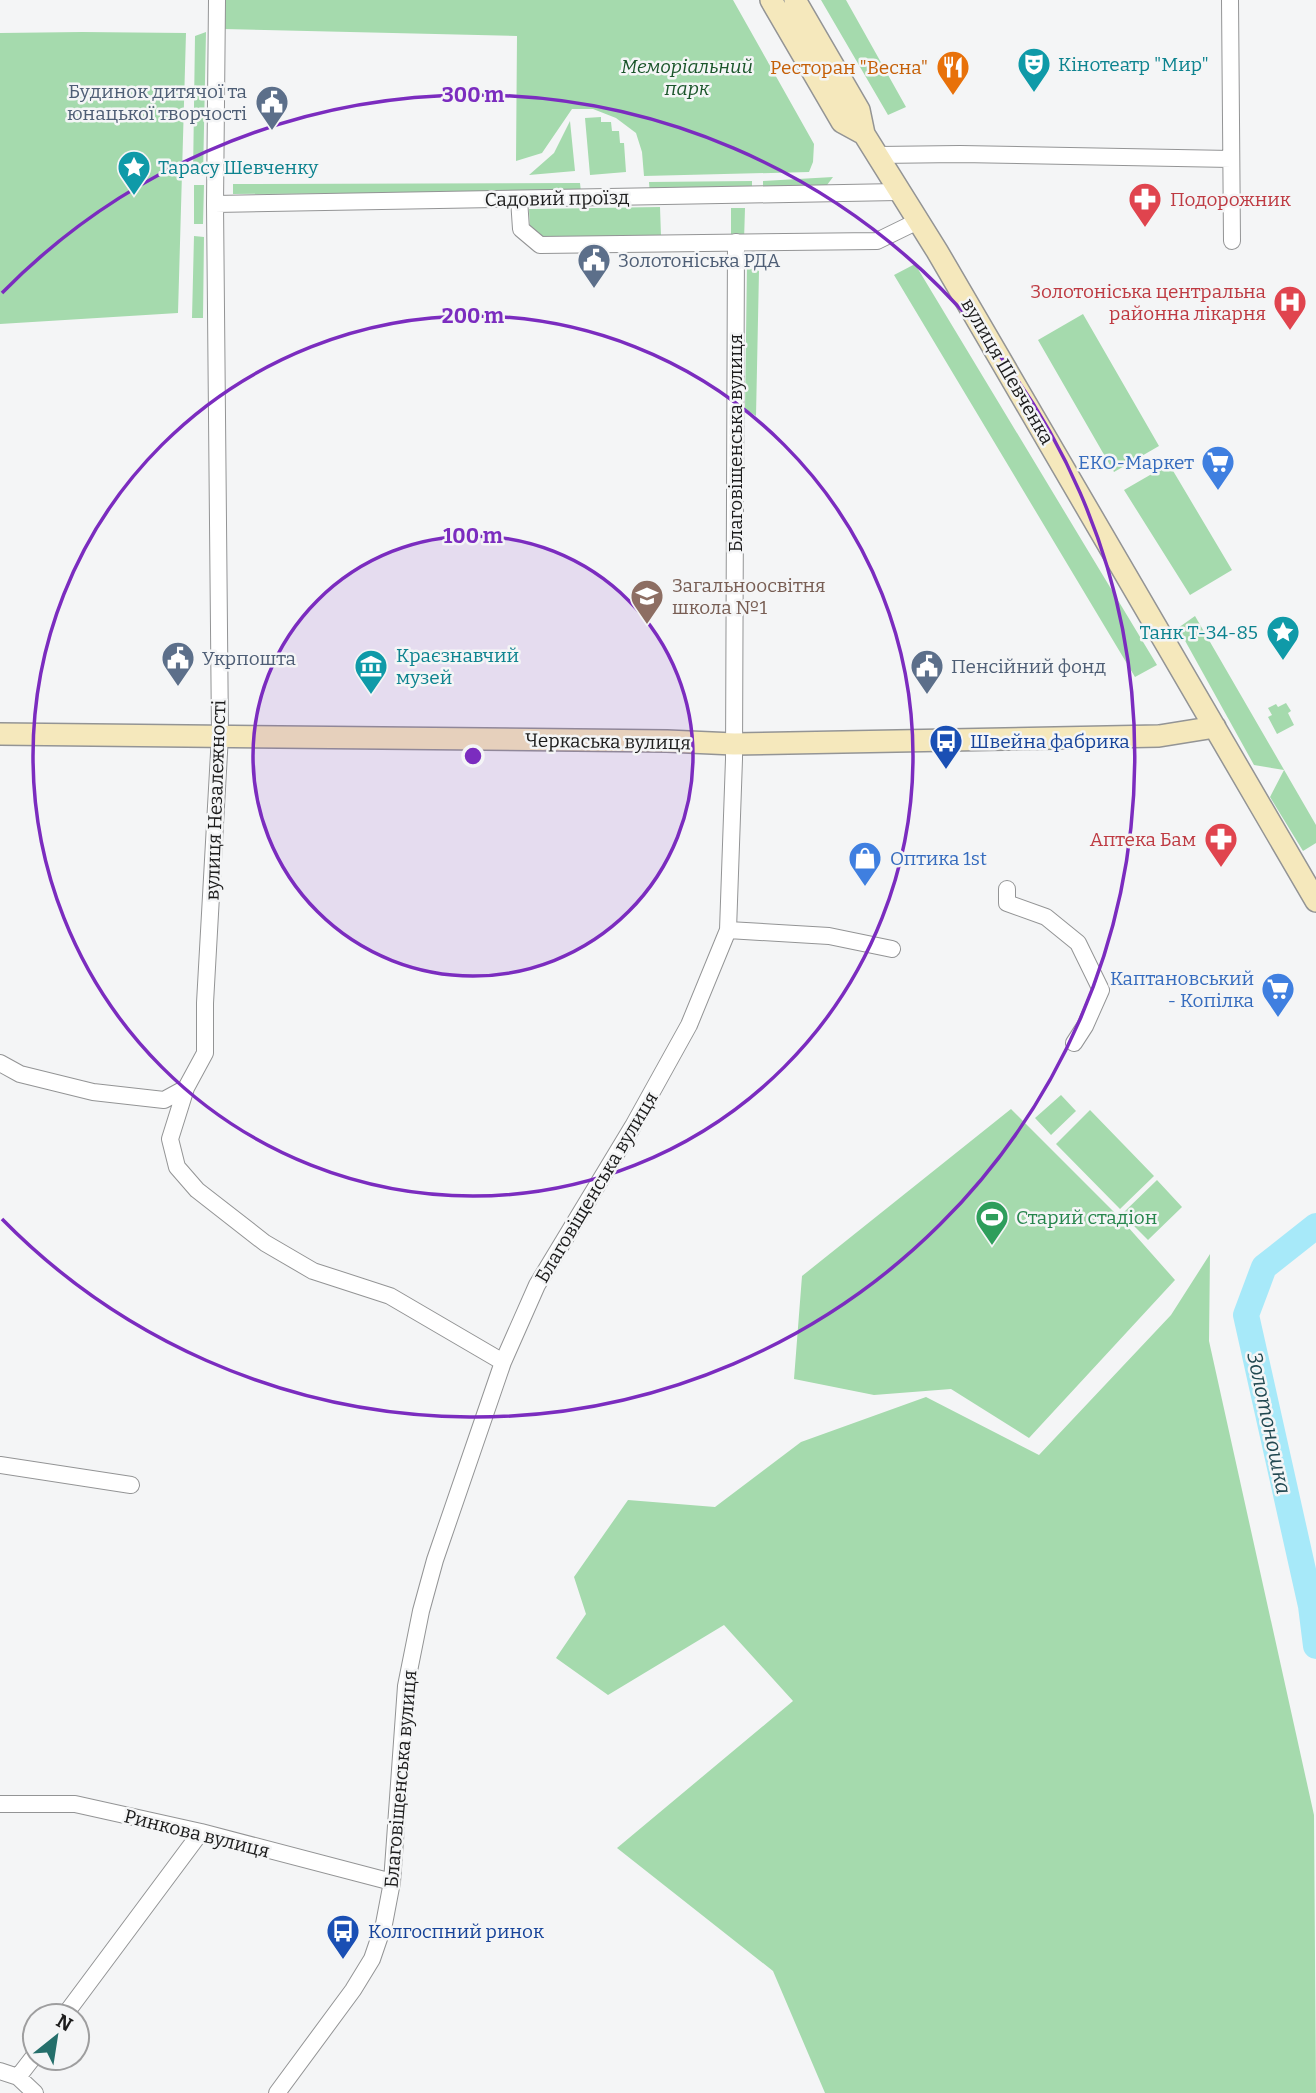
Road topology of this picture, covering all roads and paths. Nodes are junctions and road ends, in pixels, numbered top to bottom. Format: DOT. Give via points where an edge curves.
graph roads {
  1 [pos="217,0"];
  2 [pos="771,0"];
  3 [pos="795,0"];
  4 [pos="1230,0"];
  5 [pos="864,134"];
  6 [pos="877,155"];
  7 [pos="1231,159"];
  8 [pos="898,192"];
  9 [pos="519,199"];
  10 [pos="215,204"];
  11 [pos="918,221"];
  12 [pos="1232,241"];
  13 [pos="736,242"];
  14 [pos="1215,727"];
  15 [pos="0,734"];
  16 [pos="220,735"];
  17 [pos="734,744"];
  18 [pos="1007,889"];
  19 [pos="1316,901"];
  20 [pos="728,930"];
  21 [pos="891,949"];
  22 [pos="1074,1043"];
  23 [pos="0,1063"];
  24 [pos="186,1088"];
  25 [pos="503,1362"];
  26 [pos="0,1465"];
  27 [pos="131,1485"];
  28 [pos="0,1804"];
  29 [pos="201,1832"];
  30 [pos="392,1882"];
  31 [pos="74,2002"];
  32 [pos="0,2071"];
  33 [pos="22,2072"];
  34 [pos="18,2077"];
  35 [pos="289,2085"];
  36 [pos="35,2093"];
  37 [pos="277,2093"];
  1 -- 10 [label="street, вулиця Незалежності"];
  2 -- 5 [label="street, вулиця Шевченка" via="842,122"];
  3 -- 5 [label="street, вулиця Шевченка" via="859,110"];
  4 -- 7 [label="street"];
  5 -- 6 [label="street, вулиця Шевченка"];
  6 -- 7 [label="street"];
  6 -- 8 [label="street, вулиця Шевченка"];
  7 -- 12 [label="street"];
  8 -- 9 [label="street, Садовий проїзд"];
  8 -- 11 [label="street, вулиця Шевченка"];
  9 -- 10 [label="street, Садовий проїзд"];
  9 -- 13 [label="street" via="521,229 540,245"];
  10 -- 16 [label="street, вулиця Незалежності"];
  11 -- 13 [label="street" via="877,241"];
  11 -- 14 [label="street, вулиця Шевченка"];
  13 -- 17 [label="street, Благовіщенська вулиця"];
  14 -- 17 [label="street, Черкаська вулиця" via="1159,736"];
  14 -- 19 [label="street, вулиця Шевченка"];
  15 -- 16 [label="street, Черкаська вулиця"];
  16 -- 17 [label="street, Черкаська вулиця"];
  16 -- 24 [label="street, вулиця Незалежності" via="205,1053"];
  17 -- 20 [label="street, Благовіщенська вулиця"];
  18 -- 22 [label="street" via="1007,903 1046,917 1078,943 1101,990"];
  20 -- 21 [label="street" via="829,936"];
  20 -- 25 [label="street, Благовіщенська вулиця" via="692,1019 537,1285"];
  23 -- 24 [label="street" via="20,1074 93,1092 164,1100"];
  24 -- 25 [label="street, вулиця Незалежності" via="170,1139 177,1167 197,1190 265,1243 313,1271 390,1296"];
  25 -- 30 [label="street, Благовіщенська вулиця" via="421,1611 405,1686"];
  26 -- 27 [label="street"];
  28 -- 29 [label="street, Ринкова вулиця" via="75,1804"];
  29 -- 30 [label="street, Ринкова вулиця"];
  29 -- 31 [label="street"];
  30 -- 35 [label="street, Благовіщенська вулиця" via="372,1959"];
  32 -- 34 [label="street"];
  33 -- 34 [label="street"];
  34 -- 36 [label="street"];
  35 -- 37 [label="street, Благовіщенська вулиця"];
}
